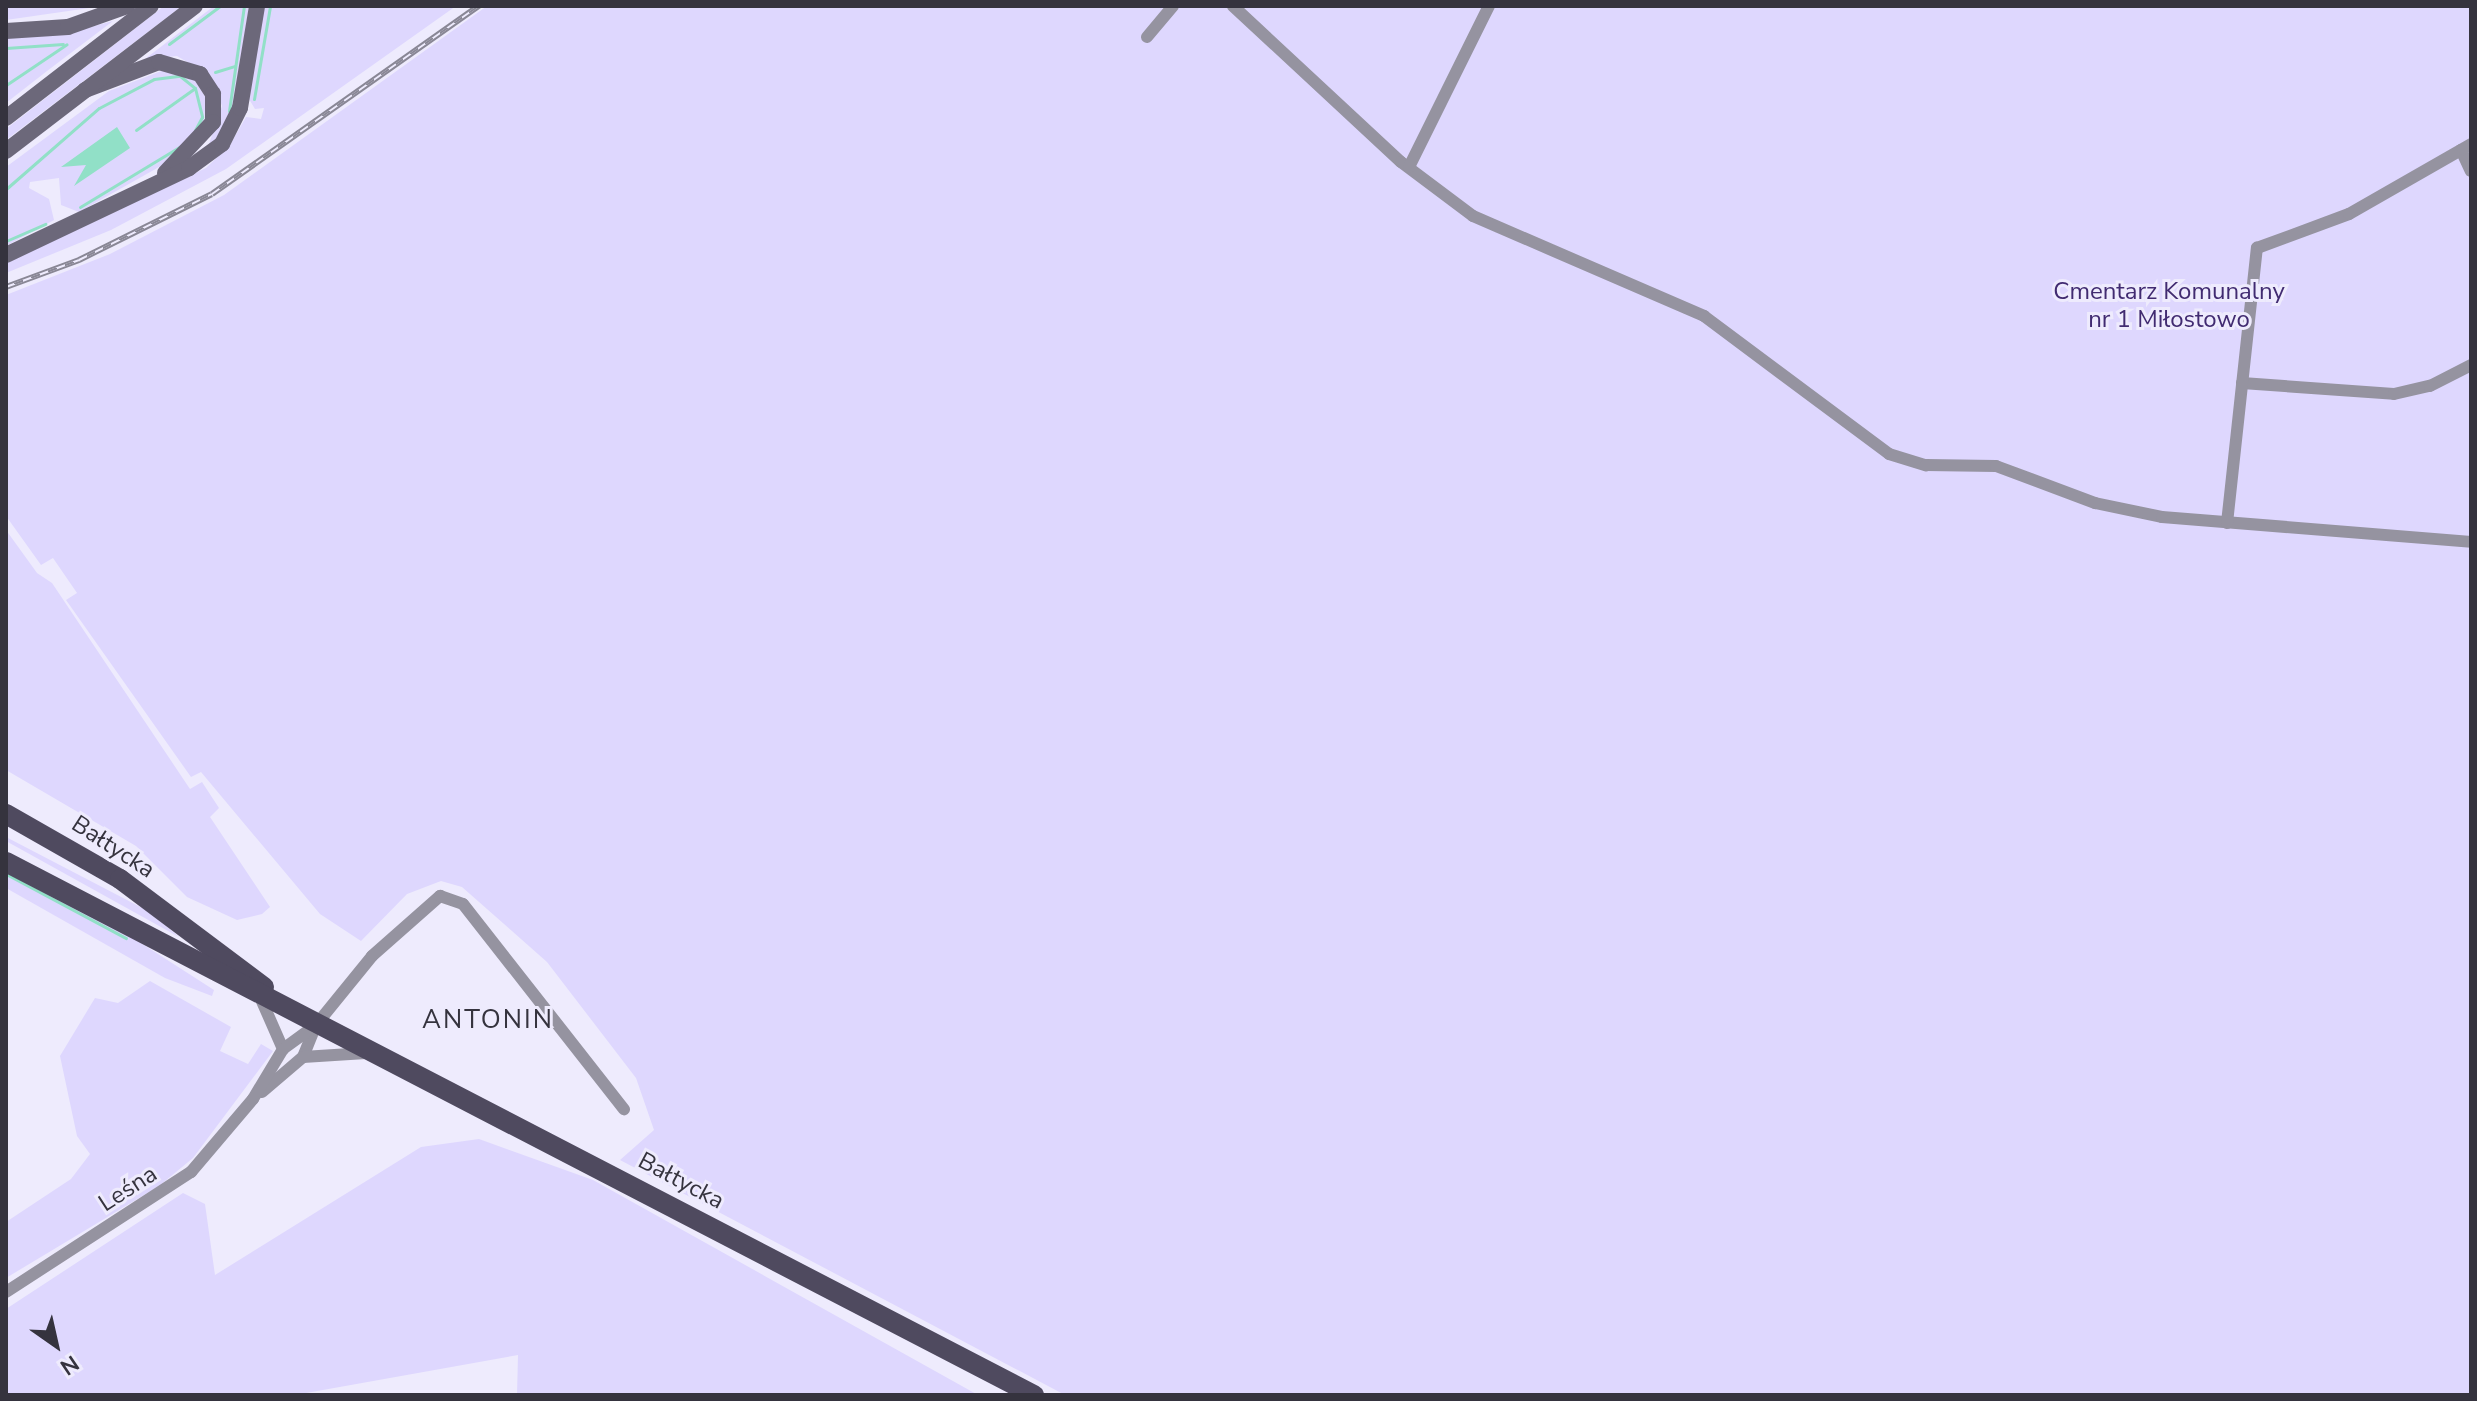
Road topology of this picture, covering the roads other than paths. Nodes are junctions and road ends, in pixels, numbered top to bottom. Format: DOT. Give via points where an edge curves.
graph roads {
  1 [pos="127,6"];
  2 [pos="151,6"];
  3 [pos="195,6"];
  4 [pos="257,6"];
  5 [pos="1173,6"];
  6 [pos="1233,6"];
  7 [pos="1489,6"];
  8 [pos="6,31"];
  9 [pos="1147,37"];
  10 [pos="85,90"];
  11 [pos="6,118"];
  12 [pos="2466,147"];
  13 [pos="6,151"];
  14 [pos="1409,167"];
  15 [pos="2471,171"];
  16 [pos="135,193"];
  17 [pos="6,255"];
  18 [pos="2471,365"];
  19 [pos="2242,383"];
  20 [pos="2227,523"];
  21 [pos="2471,542"];
  22 [pos="6,814"];
  23 [pos="6,862"];
  24 [pos="261,999"];
  25 [pos="308,1021"];
  26 [pos="283,1049"];
  27 [pos="370,1053"];
  28 [pos="303,1057"];
  29 [pos="253,1099"];
  30 [pos="624,1109"];
  31 [pos="6,1292"];
  32 [pos="1034,1395"];
  1 -- 8 [label="main road" via="68,27"];
  2 -- 11 [label="main road"];
  3 -- 10 [label="main road"];
  4 -- 16 [label="main road" via="240,108 230,133 197,164"];
  5 -- 9 [label="street"];
  6 -- 14 [label="street"];
  7 -- 14 [label="street"];
  10 -- 13 [label="main road"];
  10 -- 16 [label="main road" via="165,62 196,70 211,89 214,116 204,138"];
  12 -- 15 [label="street"];
  12 -- 19 [label="street" via="2349,214 2257,248"];
  14 -- 20 [label="street" via="1512,238 1730,331 1889,454 1926,465 1996,466 2115,509"];
  16 -- 17 [label="main road"];
  18 -- 19 [label="street" via="2430,386 2394,394"];
  19 -- 20 [label="street"];
  20 -- 21 [label="street"];
  22 -- 25 [label="main road, Bałtycka" via="120,879"];
  23 -- 24 [label="main road, Bałtycka"];
  24 -- 25 [label="main road, Bałtycka"];
  24 -- 26 [label="street"];
  25 -- 26 [label="street, Leśna"];
  25 -- 27 [label="main road, Bałtycka"];
  25 -- 28 [label="street, Leśna"];
  25 -- 30 [label="street" via="395,932 448,894 463,904"];
  26 -- 29 [label="street, Leśna"];
  27 -- 28 [label="street"];
  27 -- 32 [label="main road, Bałtycka"];
  28 -- 29 [label="street, Leśna"];
  29 -- 31 [label="street, Leśna" via="167,1191"];
}
